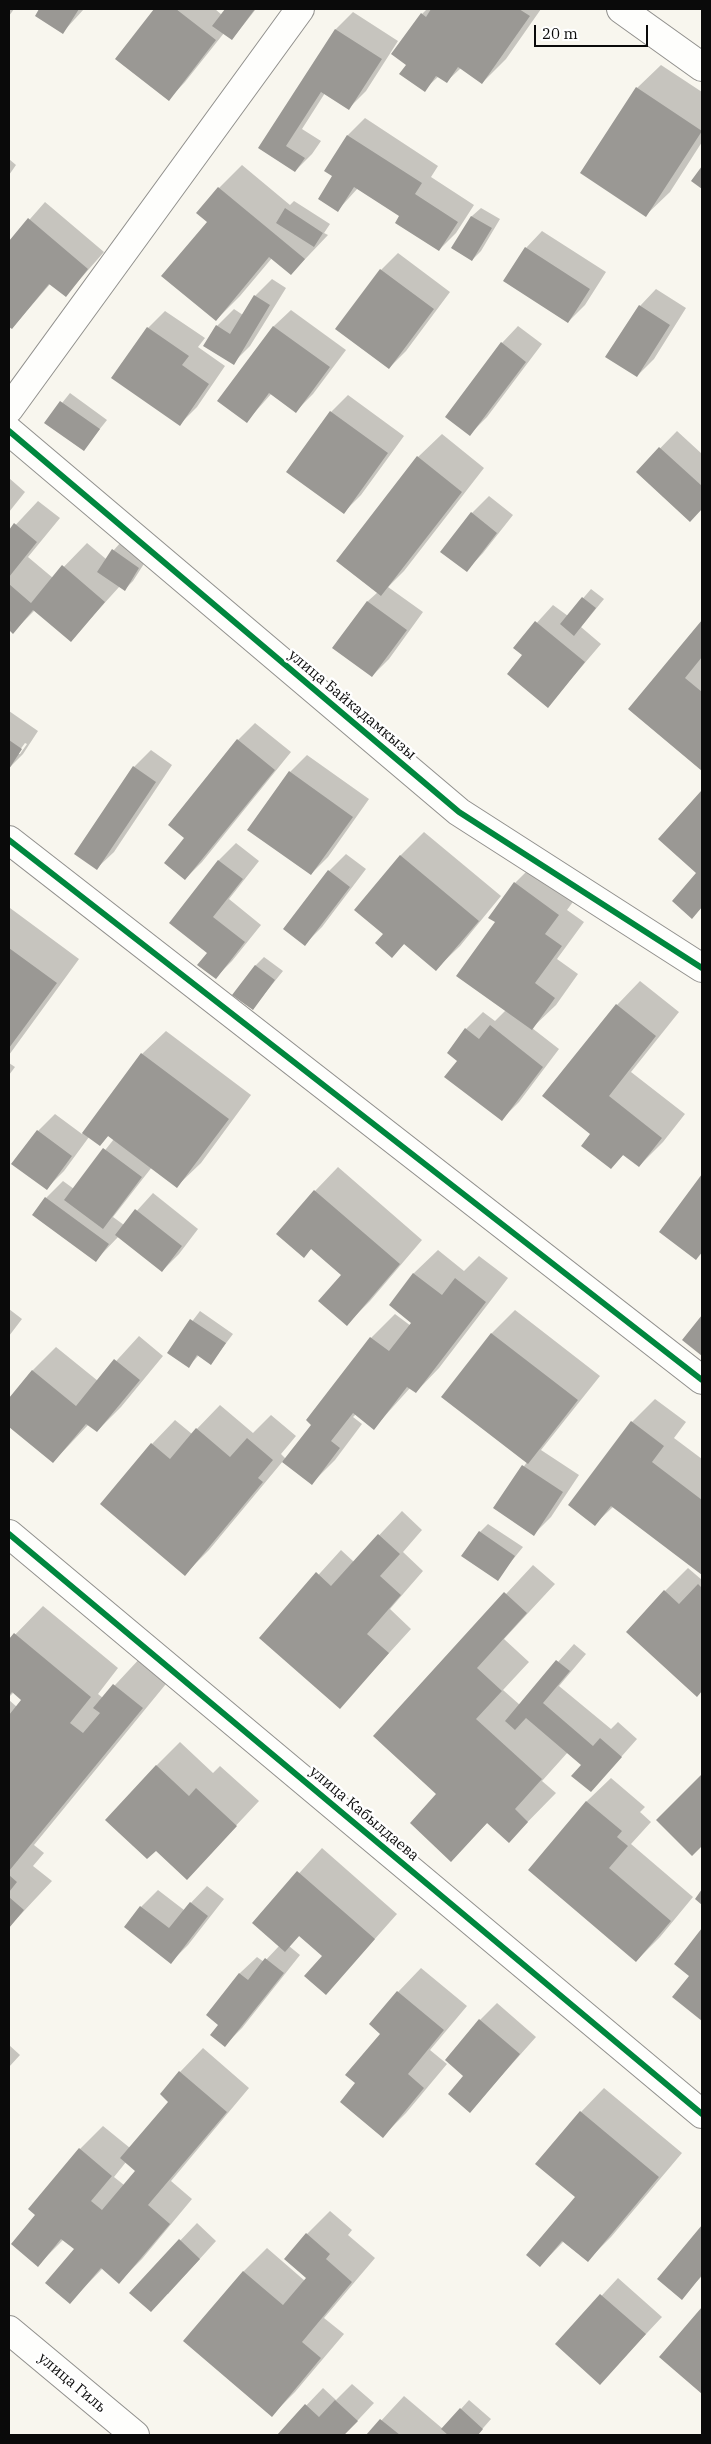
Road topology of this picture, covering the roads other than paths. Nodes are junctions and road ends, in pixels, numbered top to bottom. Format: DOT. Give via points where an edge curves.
graph roads {
  1 [pos="300,9"];
  2 [pos="621,9"];
  3 [pos="702,67"];
  4 [pos="9,409"];
  5 [pos="9,431"];
  6 [pos="9,840"];
  7 [pos="702,968"];
  8 [pos="702,1380"];
  9 [pos="9,1534"];
  10 [pos="702,2114"];
  11 [pos="9,2330"];
  12 [pos="135,2435"];
  1 -- 4 [label="street"];
  2 -- 3 [label="street"];
  5 -- 7 [label="street, улица Байкадамкызы" via="459,812"];
  6 -- 8 [label="street"];
  9 -- 10 [label="street, улица Кабылдаева"];
  11 -- 12 [label="street, улица Гиль"];
}
